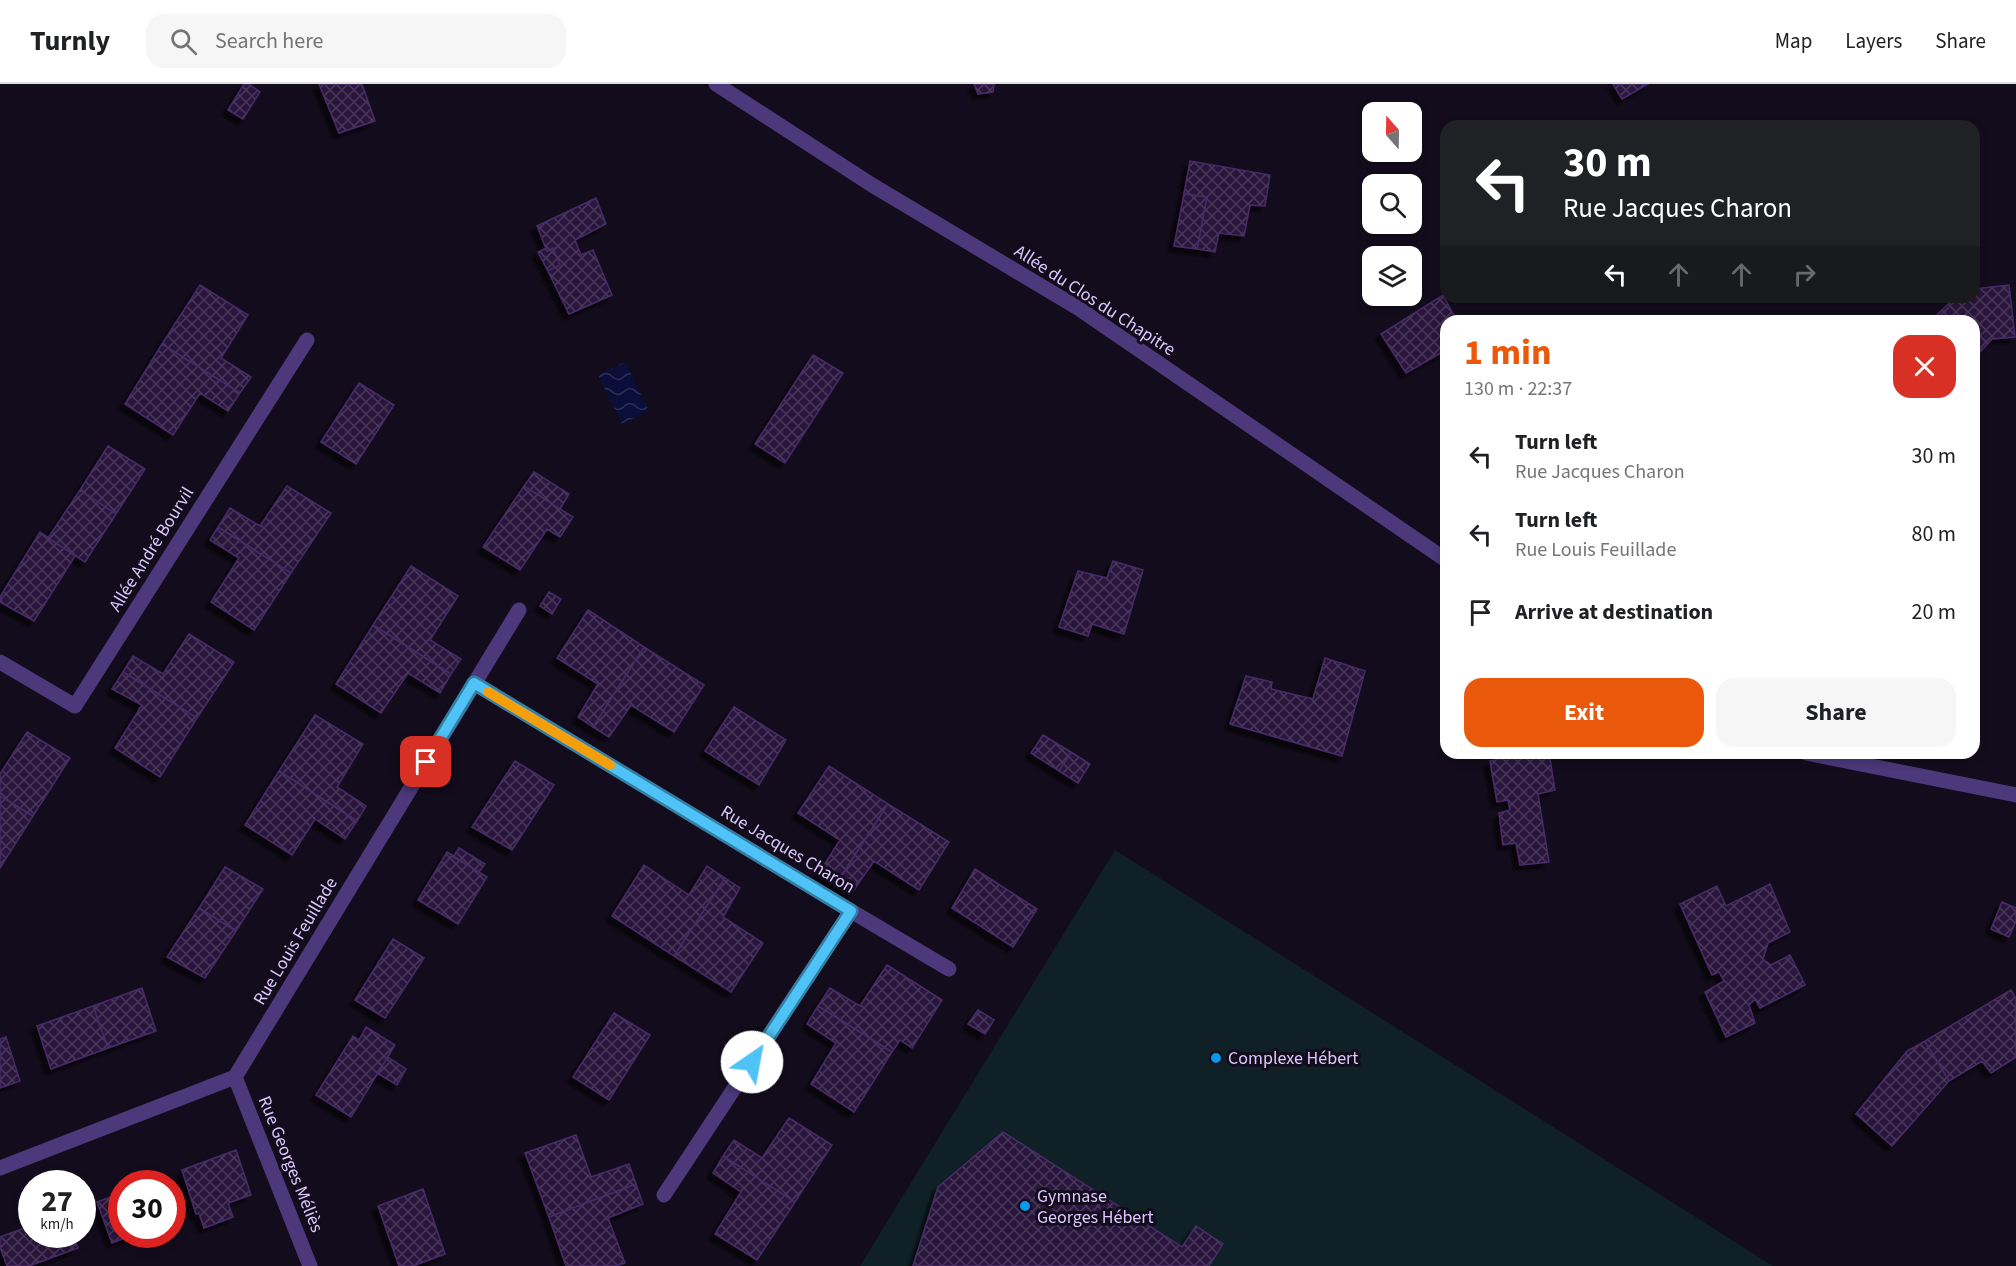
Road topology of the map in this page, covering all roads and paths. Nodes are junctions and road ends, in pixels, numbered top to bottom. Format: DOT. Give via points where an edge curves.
graph roads {
  1 [pos="716,84"];
  2 [pos="307,340"];
  3 [pos="1440,556"];
  4 [pos="519,610"];
  5 [pos="0,663"];
  6 [pos="474,683"];
  7 [pos="1836,759"];
  8 [pos="2016,795"];
  9 [pos="851,911"];
  10 [pos="949,969"];
  11 [pos="235,1077"];
  12 [pos="0,1168"];
  13 [pos="664,1195"];
  14 [pos="310,1266"];
  1 -- 3 [label="street, Allée du Clos du Chapitre" via="872,185 1078,308"];
  2 -- 5 [label="street, Allée André Bourvil" via="75,706"];
  4 -- 6 [label="street, Rue Louis Feuillade"];
  6 -- 9 [label="street, Rue Jacques Charon"];
  6 -- 11 [label="street, Rue Louis Feuillade"];
  7 -- 8 [label="street"];
  9 -- 10 [label="street"];
  9 -- 13 [label="street, Rue Jacques Charon"];
  11 -- 12 [label="street"];
  11 -- 14 [label="street, Rue Georges Méliès"];
}
